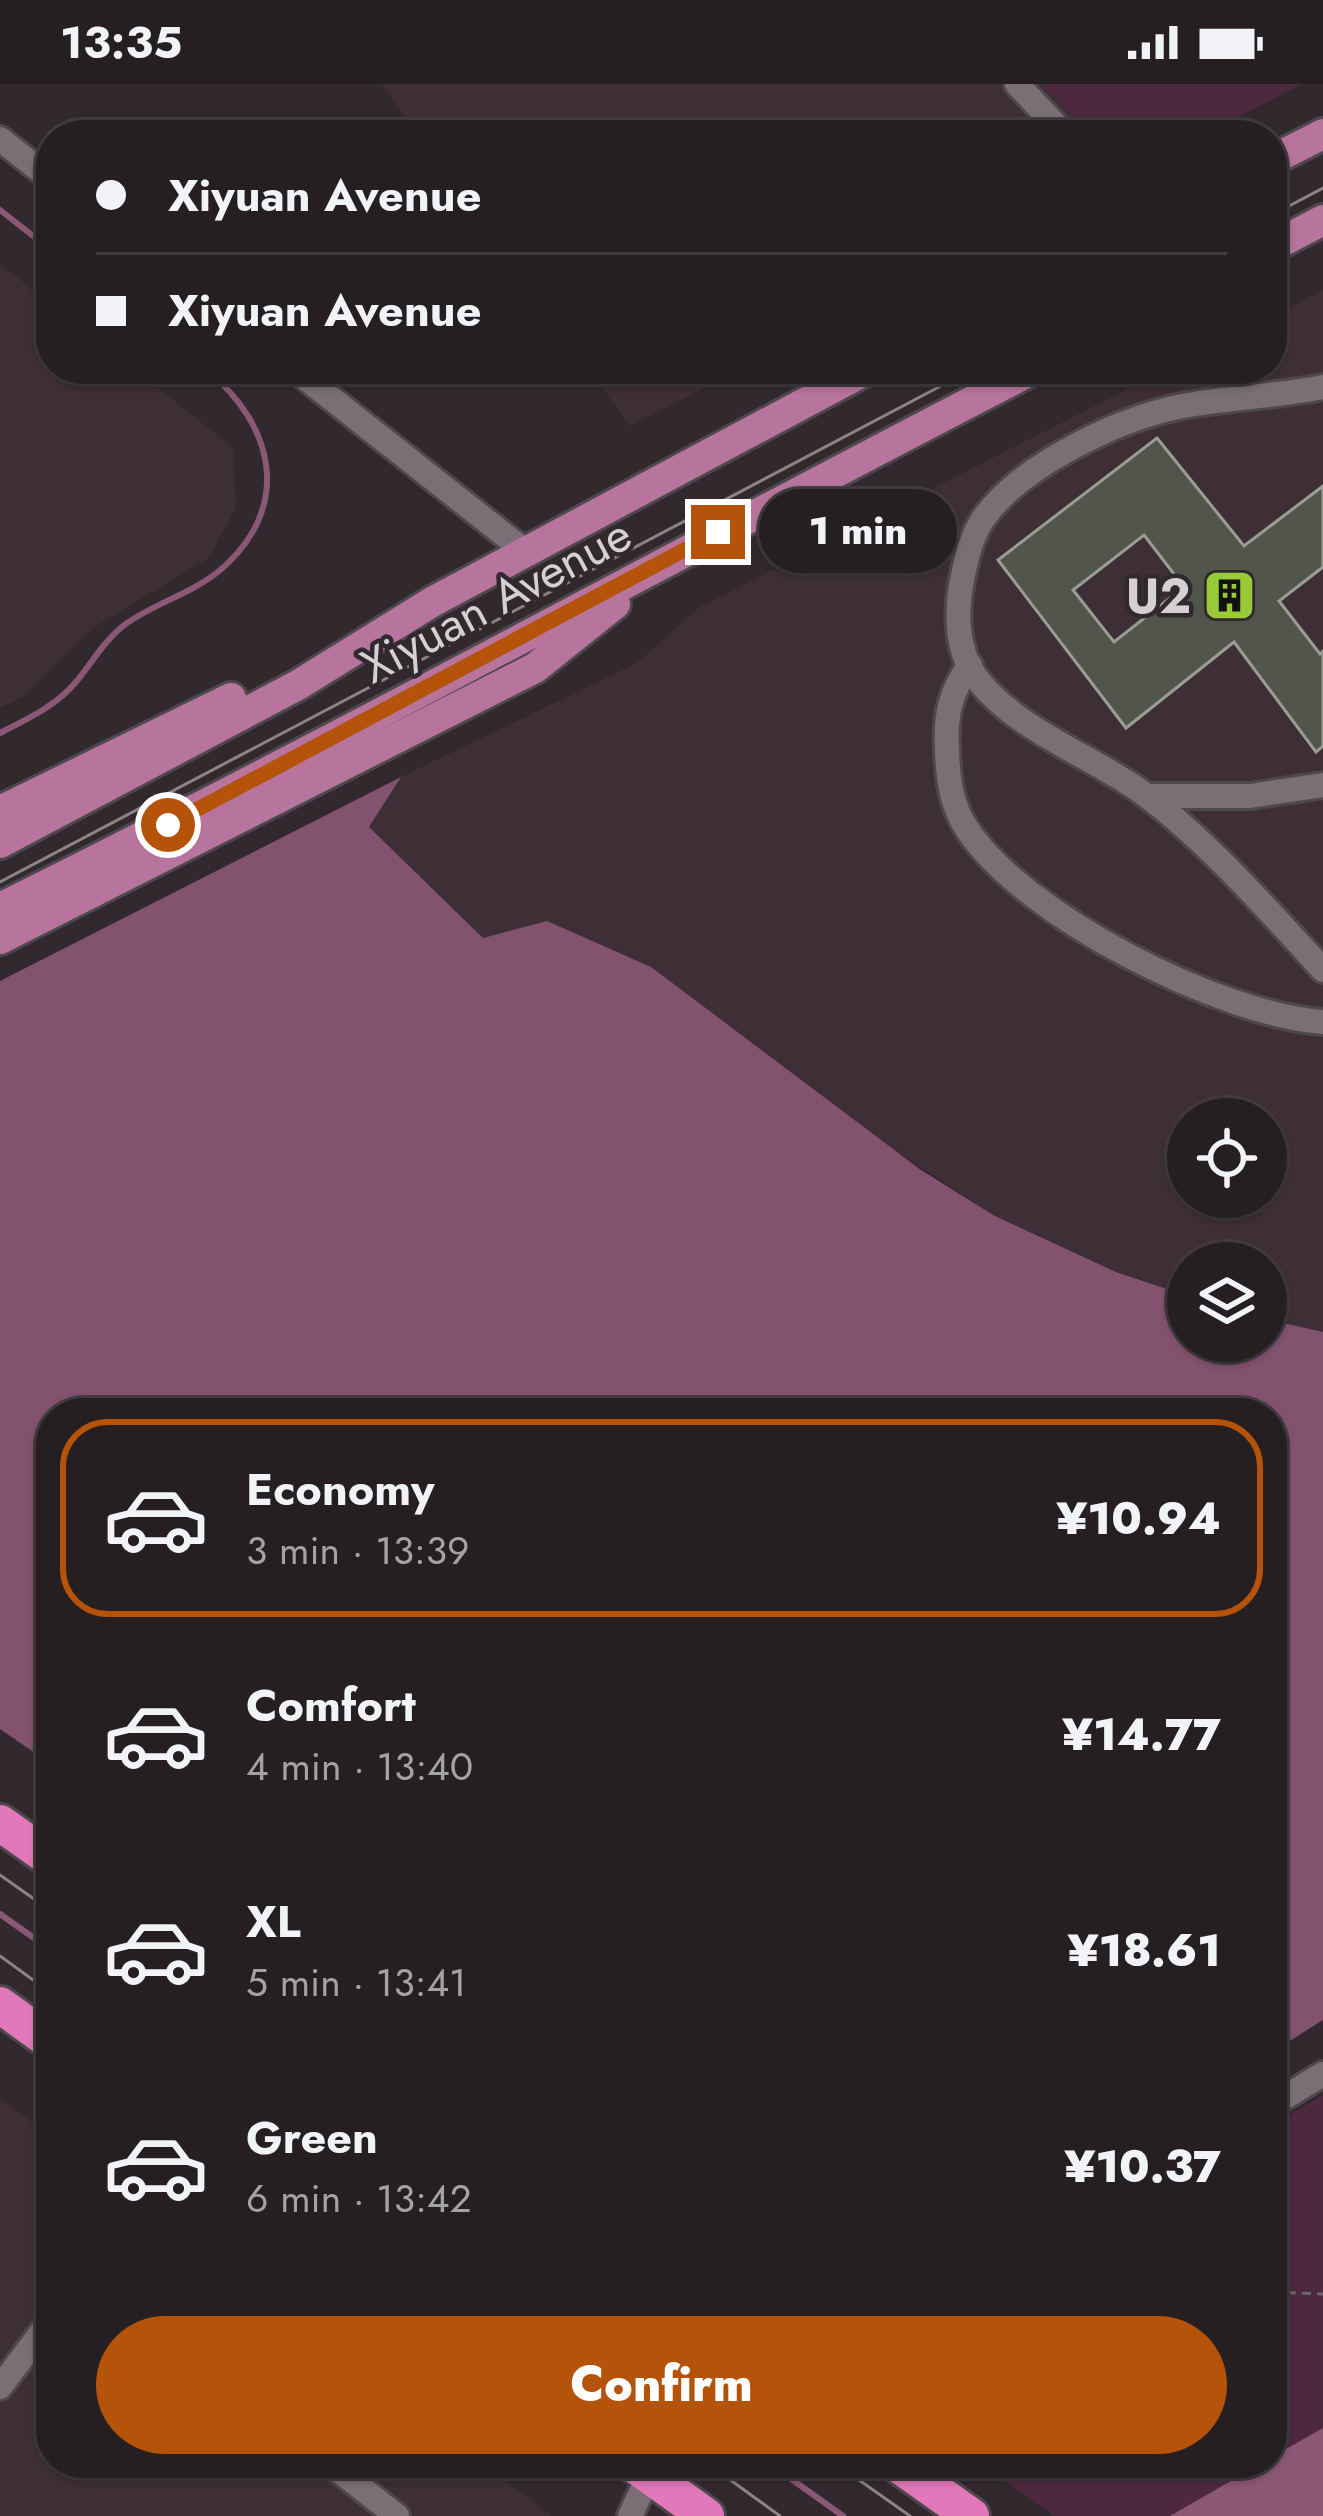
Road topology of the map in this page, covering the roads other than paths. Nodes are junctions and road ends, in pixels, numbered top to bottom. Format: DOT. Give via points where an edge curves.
graph roads {
  1 [pos="1017,84"];
  2 [pos="1051,120"];
  3 [pos="1323,134"];
  4 [pos="0,139"];
  5 [pos="1287,152"];
  6 [pos="36,167"];
  7 [pos="1323,220"];
  8 [pos="1287,239"];
  9 [pos="312,384"];
  10 [pos="840,384"];
  11 [pos="1005,384"];
  12 [pos="1323,387"];
  13 [pos="526,551"];
  14 [pos="679,552"];
  15 [pos="432,602"];
  16 [pos="970,665"];
  17 [pos="1323,785"];
  18 [pos="1147,796"];
  19 [pos="0,811"];
  20 [pos="0,843"];
  21 [pos="0,908"];
  22 [pos="0,939"];
  23 [pos="1323,970"];
  24 [pos="1323,1022"];
  25 [pos="0,1823"];
  26 [pos="36,1848"];
  27 [pos="0,2005"];
  28 [pos="36,2031"];
  29 [pos="1323,2074"];
  30 [pos="1287,2096"];
  31 [pos="36,2340"];
  32 [pos="0,2387"];
  33 [pos="348,2478"];
  34 [pos="639,2478"];
  35 [pos="653,2478"];
  36 [pos="917,2478"];
  37 [pos="397,2516"];
  38 [pos="630,2516"];
  39 [pos="706,2516"];
  40 [pos="970,2516"];
  1 -- 2 [label="street"];
  3 -- 5 [label="main road"];
  4 -- 6 [label="street"];
  7 -- 8 [label="main road"];
  9 -- 13 [label="street"];
  10 -- 13 [label="main road, Xiyuan Avenue"];
  11 -- 14 [label="main road, Xiyuan Avenue"];
  12 -- 16 [label="street" via="1146,415 1045,466 983,519 967,555 956,605"];
  13 -- 15 [label="main road, Xiyuan Avenue"];
  14 -- 21 [label="main road, Xiyuan Avenue"];
  14 -- 22 [label="main road" via="535,668"];
  15 -- 19 [label="main road"];
  15 -- 20 [label="main road, Xiyuan Avenue" via="298,685"];
  16 -- 18 [label="street" via="1000,701"];
  16 -- 24 [label="street" via="952,690 948,786 966,828 1004,870 1065,919 1186,983"];
  17 -- 18 [label="street" via="1250,796"];
  18 -- 23 [label="street"];
  25 -- 26 [label="highway"];
  27 -- 28 [label="highway"];
  29 -- 30 [label="street"];
  31 -- 32 [label="street"];
  33 -- 37 [label="street"];
  34 -- 38 [label="street"];
  35 -- 39 [label="highway"];
  36 -- 40 [label="highway"];
}
